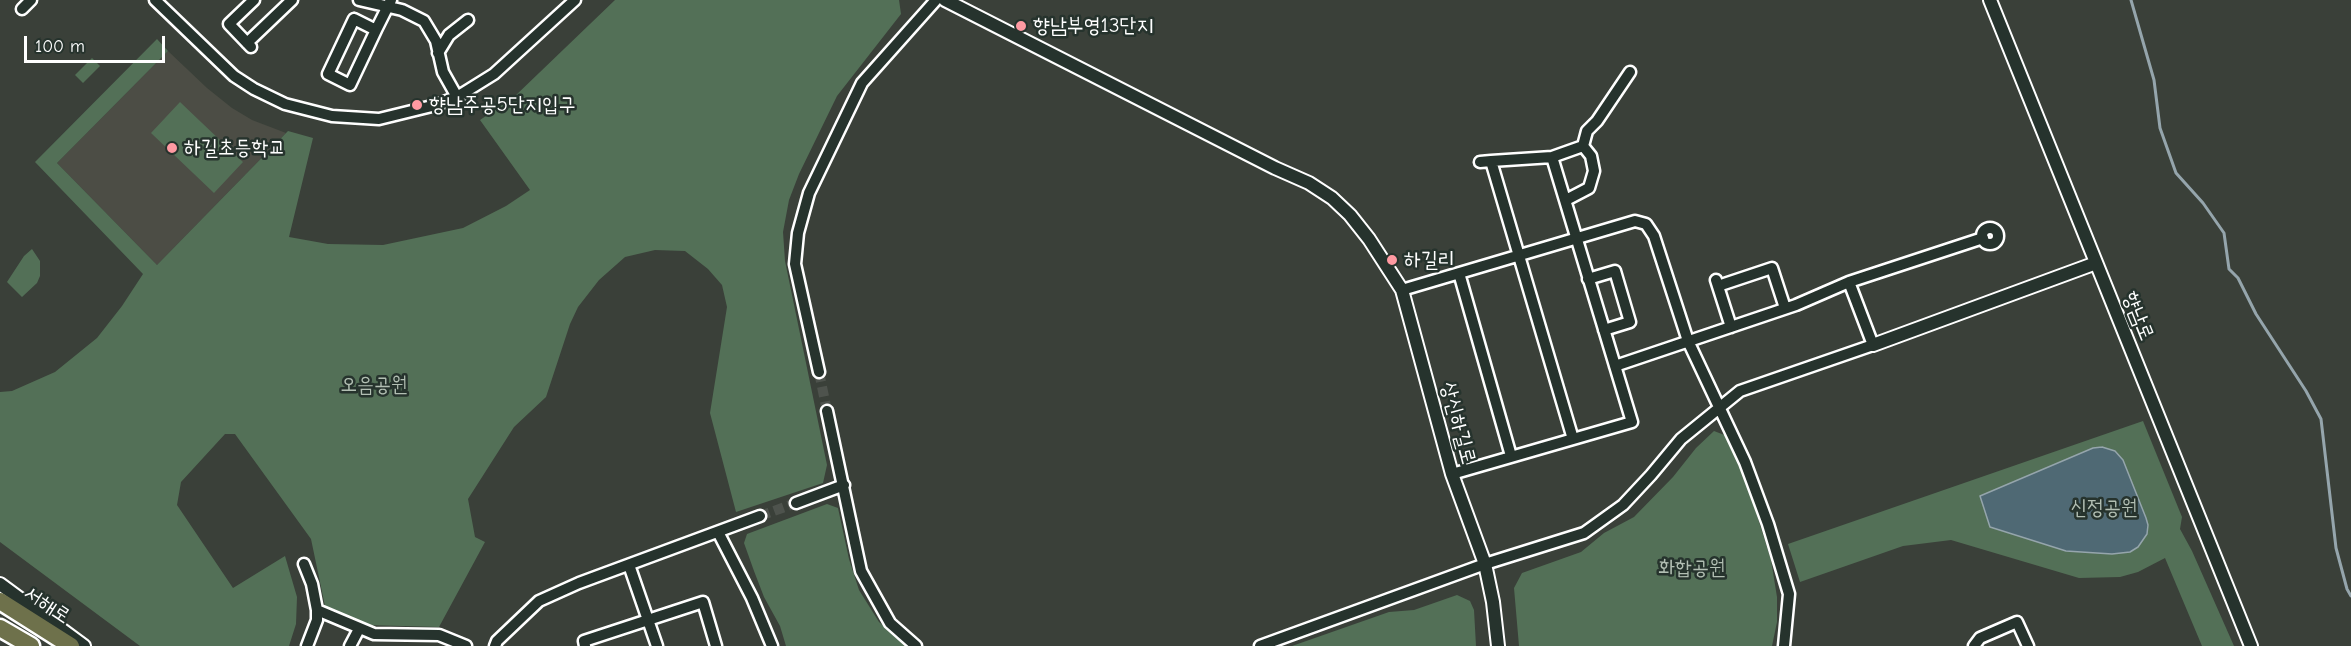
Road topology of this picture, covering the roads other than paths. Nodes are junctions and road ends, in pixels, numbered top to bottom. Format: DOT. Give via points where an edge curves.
graph roads {
  1 [pos="31,0"];
  2 [pos="155,0"];
  3 [pos="254,0"];
  4 [pos="291,0"];
  5 [pos="359,0"];
  6 [pos="575,0"];
  7 [pos="936,0"];
  8 [pos="945,0"];
  9 [pos="1990,0"];
  10 [pos="389,4"];
  11 [pos="22,9"];
  12 [pos="468,21"];
  13 [pos="376,30"];
  14 [pos="438,53"];
  15 [pos="1630,72"];
  16 [pos="457,97"];
  17 [pos="1583,146"];
  18 [pos="1552,158"];
  19 [pos="1566,200"];
  20 [pos="1576,238"];
  21 [pos="1983,238"];
  22 [pos="1518,255"];
  23 [pos="2096,263"];
  24 [pos="1459,273"];
  25 [pos="1588,279"];
  26 [pos="1849,282"];
  27 [pos="1402,290"];
  28 [pos="1785,308"];
  29 [pos="1731,327"];
  30 [pos="1604,330"];
  31 [pos="1688,341"];
  32 [pos="1873,345"];
  33 [pos="1615,366"];
  34 [pos="819,372"];
  35 [pos="1718,407"];
  36 [pos="827,411"];
  37 [pos="1573,439"];
  38 [pos="1511,456"];
  39 [pos="1452,474"];
  40 [pos="844,485"];
  41 [pos="796,503"];
  42 [pos="760,516"];
  43 [pos="718,532"];
  44 [pos="303,564"];
  45 [pos="1485,564"];
  46 [pos="629,565"];
  47 [pos="0,584"];
  48 [pos="0,601"];
  49 [pos="317,610"];
  50 [pos="0,613"];
  51 [pos="648,620"];
  52 [pos="0,628"];
  53 [pos="359,629"];
  54 [pos="440,641"];
  55 [pos="31,646"];
  56 [pos="50,646"];
  57 [pos="71,646"];
  58 [pos="84,646"];
  59 [pos="307,646"];
  60 [pos="350,646"];
  61 [pos="466,646"];
  62 [pos="495,646"];
  63 [pos="585,646"];
  64 [pos="657,646"];
  65 [pos="716,646"];
  66 [pos="772,646"];
  67 [pos="916,646"];
  68 [pos="1260,646"];
  69 [pos="1498,646"];
  70 [pos="1784,646"];
  71 [pos="1974,646"];
  72 [pos="2028,646"];
  73 [pos="2251,646"];
  1 -- 11 [label="street"];
  2 -- 16 [label="street" via="234,76 285,104 332,116 379,119"];
  3 -- 4 [label="street" via="229,24 249,45"];
  5 -- 10 [label="street"];
  6 -- 16 [label="street" via="495,74"];
  7 -- 34 [label="street" via="862,83 809,193 798,233 795,264"];
  8 -- 27 [label="street, 상신하길로" via="1309,183 1350,215"];
  9 -- 23 [label="street, 향남로"];
  10 -- 13 [label="street"];
  10 -- 14 [label="street" via="424,21"];
  12 -- 14 [label="street" via="444,42"];
  13 -- 13 [label="street" via="354,19 328,74 350,85"];
  14 -- 16 [label="street"];
  15 -- 17 [label="street" via="1587,131"];
  17 -- 18 [label="street"];
  17 -- 19 [label="street" via="1591,156 1594,171 1588,188"];
  18 -- 19 [label="street"];
  18 -- 22 [label="street" via="1485,161"];
  19 -- 20 [label="street"];
  20 -- 22 [label="street"];
  20 -- 25 [label="street"];
  20 -- 31 [label="street" via="1635,221 1646,224 1654,236"];
  21 -- 26 [label="street"];
  22 -- 24 [label="street"];
  22 -- 37 [label="street"];
  23 -- 32 [label="street"];
  23 -- 73 [label="street, 향남로"];
  24 -- 27 [label="street"];
  24 -- 38 [label="street"];
  25 -- 30 [label="street"];
  25 -- 30 [label="street" via="1615,271 1630,322"];
  26 -- 28 [label="street"];
  26 -- 32 [label="street"];
  27 -- 39 [label="street, 상신하길로"];
  28 -- 29 [label="street"];
  28 -- 29 [label="street" via="1772,268 1717,283"];
  29 -- 31 [label="street"];
  30 -- 33 [label="street"];
  31 -- 33 [label="street"];
  31 -- 35 [label="street"];
  32 -- 35 [label="street" via="1740,391"];
  33 -- 37 [label="street" via="1632,422"];
  35 -- 45 [label="street" via="1681,439 1623,505 1584,533"];
  35 -- 70 [label="street" via="1745,462 1787,582"];
  36 -- 40 [label="street"];
  37 -- 38 [label="street"];
  38 -- 39 [label="street"];
  39 -- 45 [label="street, 상신하길로"];
  40 -- 41 [label="street"];
  40 -- 67 [label="street" via="861,571 890,623"];
  42 -- 43 [label="street"];
  43 -- 46 [label="street"];
  43 -- 66 [label="street"];
  44 -- 49 [label="street"];
  45 -- 68 [label="street"];
  45 -- 69 [label="street, 상신하길로"];
  46 -- 51 [label="street"];
  46 -- 62 [label="street" via="538,601"];
  47 -- 58 [label="street"];
  48 -- 57 [label="highway, 서해로"];
  49 -- 53 [label="street"];
  49 -- 59 [label="street"];
  50 -- 56 [label="highway, 서해로"];
  51 -- 63 [label="street" via="584,641"];
  51 -- 64 [label="street"];
  51 -- 65 [label="street" via="703,602"];
  52 -- 55 [label="highway"];
  53 -- 54 [label="street"];
  53 -- 60 [label="street"];
  54 -- 61 [label="street"];
  71 -- 72 [label="street" via="1980,638 2017,622"];
}
